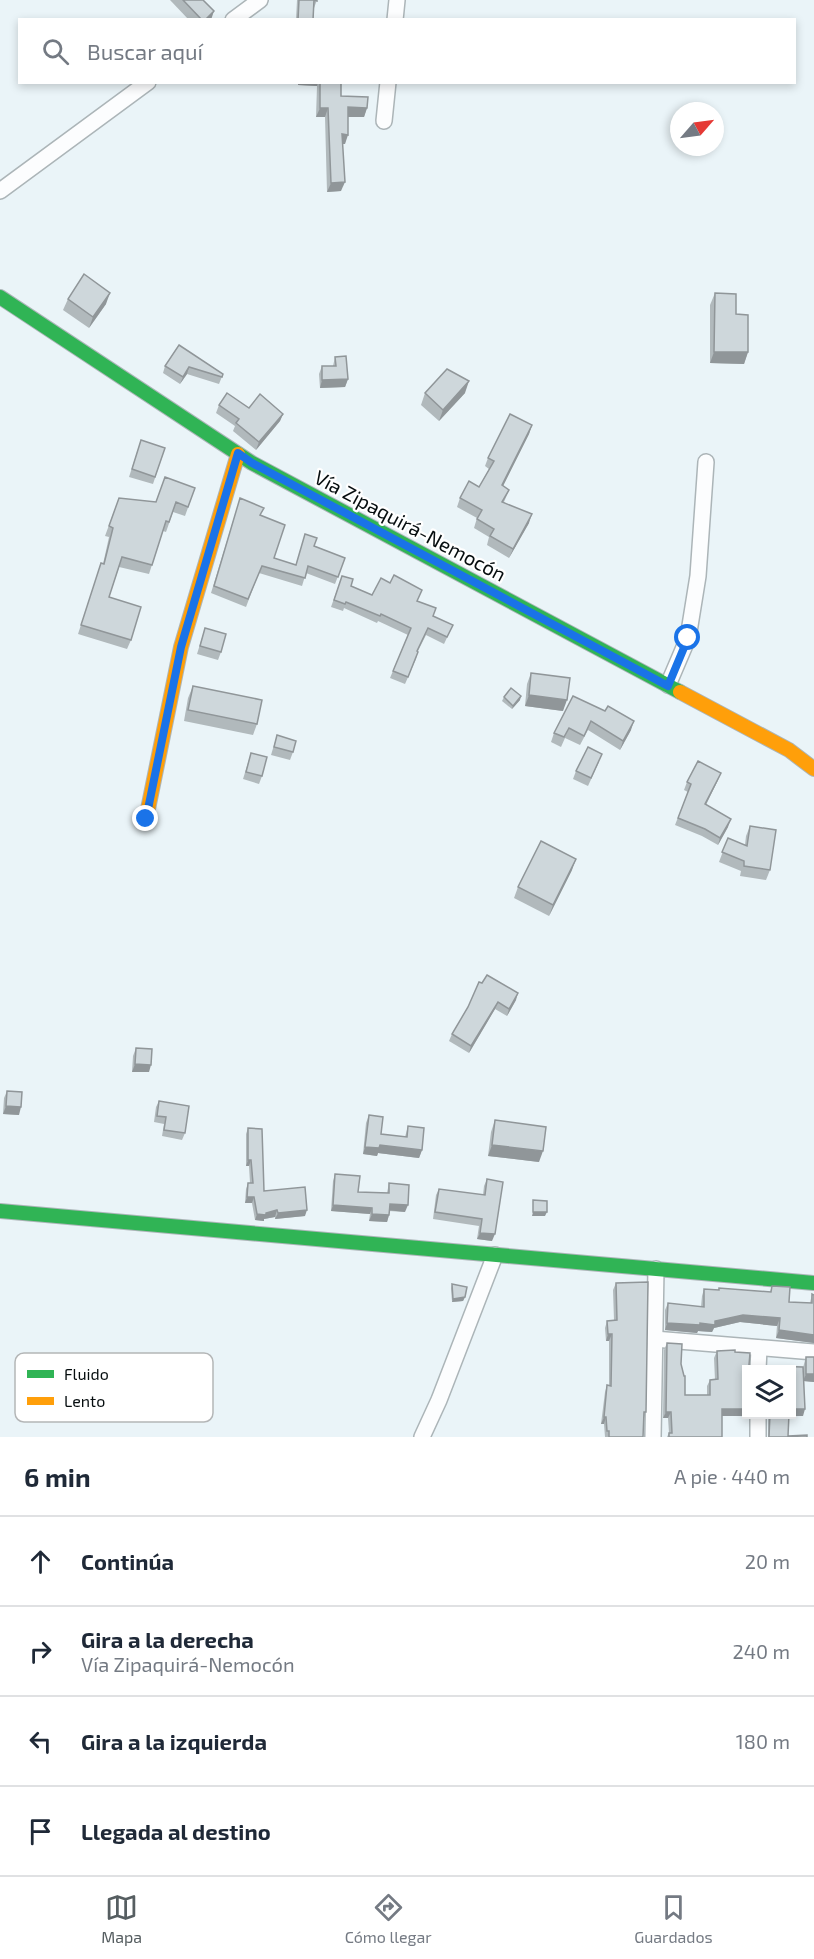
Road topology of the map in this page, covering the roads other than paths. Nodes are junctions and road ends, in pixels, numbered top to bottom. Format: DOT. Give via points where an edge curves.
graph roads {
  1 [pos="260,0"];
  2 [pos="397,0"];
  3 [pos="236,18"];
  4 [pos="395,18"];
  5 [pos="145,84"];
  6 [pos="388,84"];
  7 [pos="384,121"];
  8 [pos="0,191"];
  9 [pos="0,297"];
  10 [pos="238,453"];
  11 [pos="706,462"];
  12 [pos="668,686"];
  13 [pos="814,769"];
  14 [pos="146,819"];
  15 [pos="0,1211"];
  16 [pos="495,1255"];
  17 [pos="656,1269"];
  18 [pos="814,1283"];
  19 [pos="654,1339"];
  20 [pos="759,1348"];
  21 [pos="814,1352"];
  22 [pos="758,1365"];
  23 [pos="758,1419"];
  24 [pos="422,1437"];
  25 [pos="652,1437"];
  26 [pos="758,1437"];
  1 -- 3 [label="street"];
  2 -- 4 [label="street"];
  5 -- 8 [label="street"];
  6 -- 7 [label="street"];
  9 -- 10 [label="street, Vía Zipaquirá-Nemocón"];
  10 -- 12 [label="street, Vía Zipaquirá-Nemocón"];
  10 -- 14 [label="street" via="181,647"];
  11 -- 12 [label="street" via="698,576 688,638"];
  12 -- 13 [label="street, Vía Zipaquirá-Nemocón" via="789,750"];
  15 -- 16 [label="street"];
  16 -- 17 [label="street"];
  16 -- 24 [label="street"];
  17 -- 18 [label="street"];
  17 -- 19 [label="street"];
  19 -- 20 [label="street"];
  19 -- 25 [label="street"];
  20 -- 21 [label="street"];
  20 -- 22 [label="street"];
  23 -- 26 [label="street"];
}
